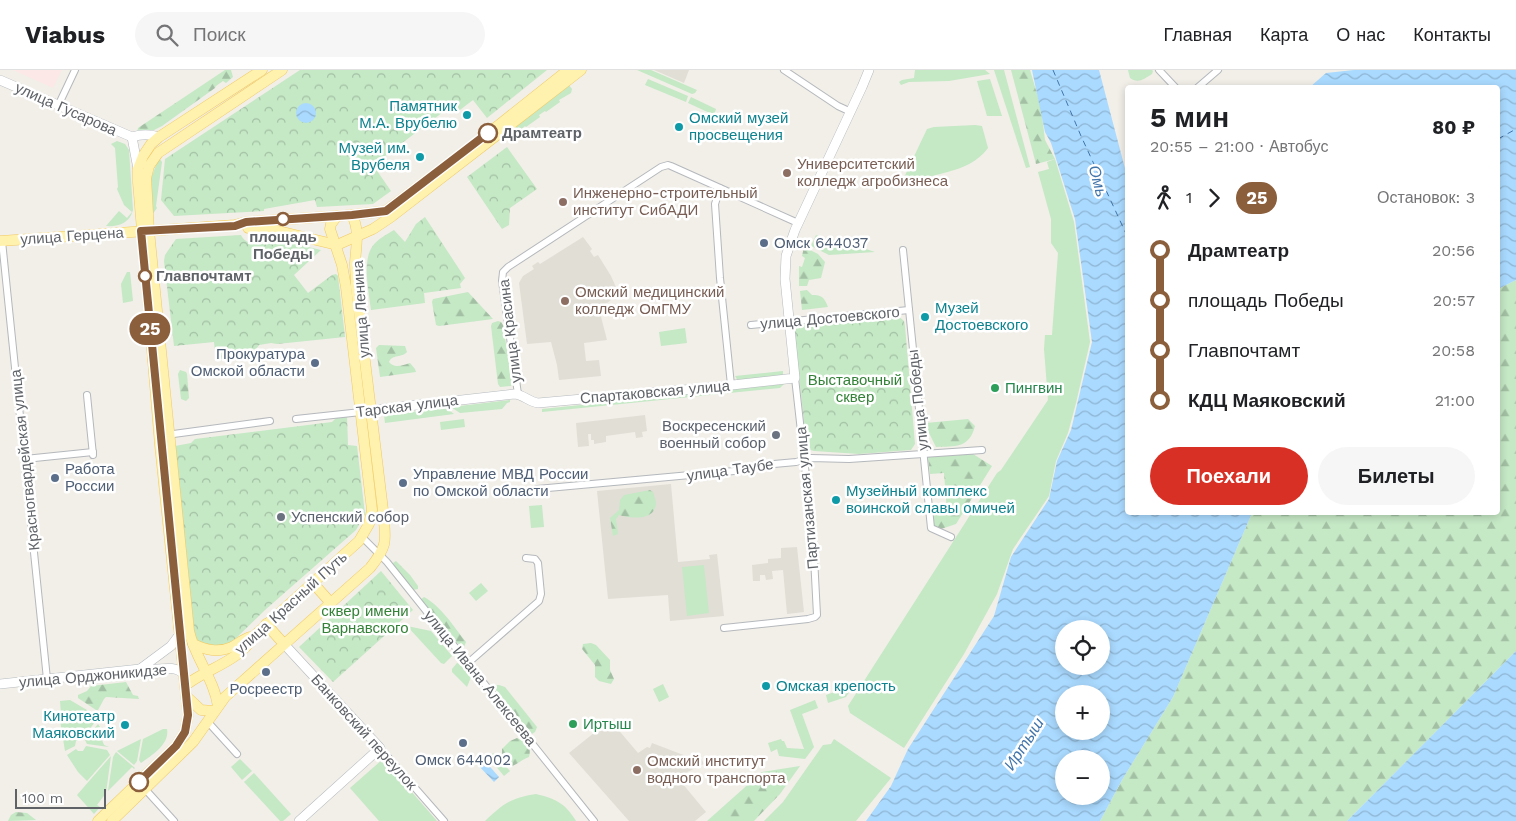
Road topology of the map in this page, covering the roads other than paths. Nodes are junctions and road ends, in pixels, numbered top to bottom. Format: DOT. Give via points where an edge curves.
graph roads {
  1 [pos="75,70"];
  2 [pos="262,70"];
  3 [pos="282,70"];
  4 [pos="568,70"];
  5 [pos="581,70"];
  6 [pos="784,70"];
  7 [pos="868,70"];
  8 [pos="1159,70"];
  9 [pos="1218,70"];
  10 [pos="0,80"];
  11 [pos="256,81"];
  12 [pos="1173,85"];
  13 [pos="1200,85"];
  14 [pos="58,106"];
  15 [pos="851,112"];
  16 [pos="159,137"];
  17 [pos="132,138"];
  18 [pos="138,169"];
  19 [pos="720,188"];
  20 [pos="352,215"];
  21 [pos="335,218"];
  22 [pos="798,223"];
  23 [pos="235,226"];
  24 [pos="145,231"];
  25 [pos="357,237"];
  26 [pos="1,241"];
  27 [pos="337,245"];
  28 [pos="903,250"];
  29 [pos="909,310"];
  30 [pos="788,321"];
  31 [pos="751,325"];
  32 [pos="357,337"];
  33 [pos="795,378"];
  34 [pos="731,386"];
  35 [pos="518,394"];
  36 [pos="87,395"];
  37 [pos="366,411"];
  38 [pos="296,419"];
  39 [pos="270,422"];
  40 [pos="164,435"];
  41 [pos="982,450"];
  42 [pos="924,455"];
  43 [pos="25,459"];
  44 [pos="804,459"];
  45 [pos="537,489"];
  46 [pos="362,536"];
  47 [pos="951,537"];
  48 [pos="380,556"];
  49 [pos="526,558"];
  50 [pos="313,583"];
  51 [pos="330,602"];
  52 [pos="266,624"];
  53 [pos="724,628"];
  54 [pos="180,634"];
  55 [pos="253,637"];
  56 [pos="193,644"];
  57 [pos="284,644"];
  58 [pos="468,663"];
  59 [pos="140,669"];
  60 [pos="206,672"];
  61 [pos="47,679"];
  62 [pos="185,679"];
  63 [pos="0,684"];
  64 [pos="187,697"];
  65 [pos="216,709"];
  66 [pos="207,721"];
  67 [pos="380,748"];
  68 [pos="237,754"];
  69 [pos="145,789"];
  70 [pos="98,821"];
  71 [pos="112,821"];
  72 [pos="174,821"];
  73 [pos="299,821"];
  74 [pos="444,821"];
  75 [pos="594,821"];
  1 -- 14 [label="street"];
  2 -- 11 [label="main road"];
  3 -- 11 [label="main road"];
  4 -- 20 [label="main road" via="386,211"];
  5 -- 25 [label="main road" via="379,225"];
  6 -- 15 [label="street"];
  7 -- 15 [label="street, Партизанская улица"];
  8 -- 12 [label="street"];
  9 -- 13 [label="street"];
  10 -- 14 [label="street, улица Гусарова"];
  11 -- 16 [label="main road"];
  11 -- 24 [label="main road" via="158,153 146,178"];
  14 -- 17 [label="street, улица Гусарова"];
  15 -- 22 [label="street, Партизанская улица"];
  16 -- 17 [label="street" via="152,134"];
  16 -- 18 [label="main road" via="148,148"];
  17 -- 18 [label="street"];
  18 -- 24 [label="main road"];
  19 -- 22 [label="street"];
  19 -- 34 [label="street" via="715,204"];
  19 -- 35 [label="street, улица Красина" via="671,166 664,166 505,269 502,281"];
  20 -- 21 [label="main road"];
  20 -- 25 [label="main road"];
  21 -- 23 [label="main road" via="246,222"];
  21 -- 27 [label="main road" via="330,229"];
  22 -- 30 [label="street, Партизанская улица" via="786,256"];
  23 -- 24 [label="main road, улица Герцена"];
  23 -- 27 [label="main road" via="266,228"];
  24 -- 26 [label="main road, улица Герцена"];
  24 -- 40 [label="main road"];
  25 -- 27 [label="main road"];
  25 -- 32 [label="main road, улица Ленина"];
  26 -- 43 [label="street, Красногвардейская улица"];
  27 -- 32 [label="main road, улица Ленина"];
  28 -- 29 [label="street, улица Победы"];
  29 -- 30 [label="street, улица Достоевского"];
  29 -- 42 [label="street, улица Победы"];
  30 -- 31 [label="street, улица Достоевского"];
  30 -- 33 [label="street, Партизанская улица"];
  32 -- 37 [label="main road, улица Ленина"];
  33 -- 34 [label="street, Спартаковская улица"];
  33 -- 44 [label="street, Партизанская улица"];
  34 -- 35 [label="street, Спартаковская улица" via="538,403"];
  35 -- 37 [label="street, Тарская улица"];
  36 -- 43 [label="street" via="93,454"];
  37 -- 38 [label="street, Тарская улица"];
  37 -- 46 [label="main road, улица Ленина" via="372,510"];
  37 -- 48 [label="main road, улица Ленина" via="383,510 385,540"];
  39 -- 40 [label="street"];
  40 -- 54 [label="main road"];
  40 -- 56 [label="main road"];
  41 -- 42 [label="street, улица Таубе"];
  42 -- 44 [label="street, улица Таубе"];
  42 -- 47 [label="street, улица Победы" via="931,528"];
  43 -- 61 [label="street, Красногвардейская улица"];
  44 -- 45 [label="street, улица Таубе" via="745,470"];
  44 -- 53 [label="street, Партизанская улица" via="818,615 808,619"];
  46 -- 48 [label="street, улица Ивана Алексеева"];
  46 -- 50 [label="main road, улица Красный Путь"];
  48 -- 51 [label="main road, улица Красный Путь"];
  48 -- 58 [label="street, улица Ивана Алексеева"];
  49 -- 58 [label="street" via="538,563 539,601"];
  50 -- 51 [label="main road"];
  50 -- 52 [label="main road, улица Красный Путь"];
  51 -- 57 [label="main road, улица Красный Путь"];
  52 -- 55 [label="main road, улица Красный Путь"];
  52 -- 57 [label="main road"];
  54 -- 59 [label="street" via="171,646"];
  54 -- 62 [label="main road"];
  55 -- 56 [label="main road" via="219,650 210,651"];
  55 -- 60 [label="main road, улица Красный Путь" via="234,656"];
  56 -- 60 [label="main road"];
  57 -- 65 [label="main road, улица Красный Путь" via="242,680"];
  57 -- 67 [label="street, Банковский переулок"];
  58 -- 75 [label="street, улица Ивана Алексеева"];
  59 -- 61 [label="street, улица Орджоникидзе"];
  59 -- 62 [label="street, улица Орджоникидзе" via="174,668 180,670"];
  60 -- 62 [label="main road, улица Красный Путь"];
  60 -- 65 [label="main road" via="216,693"];
  61 -- 63 [label="street, улица Орджоникидзе"];
  62 -- 64 [label="main road"];
  64 -- 65 [label="main road" via="200,710"];
  64 -- 70 [label="main road" via="187,725 176,746"];
  65 -- 66 [label="main road, улица Красный Путь"];
  66 -- 68 [label="street"];
  66 -- 69 [label="main road, улица Красный Путь" via="193,742"];
  67 -- 73 [label="street"];
  67 -- 74 [label="street, Банковский переулок"];
  69 -- 71 [label="main road, улица Красный Путь"];
  69 -- 72 [label="street"];
}
